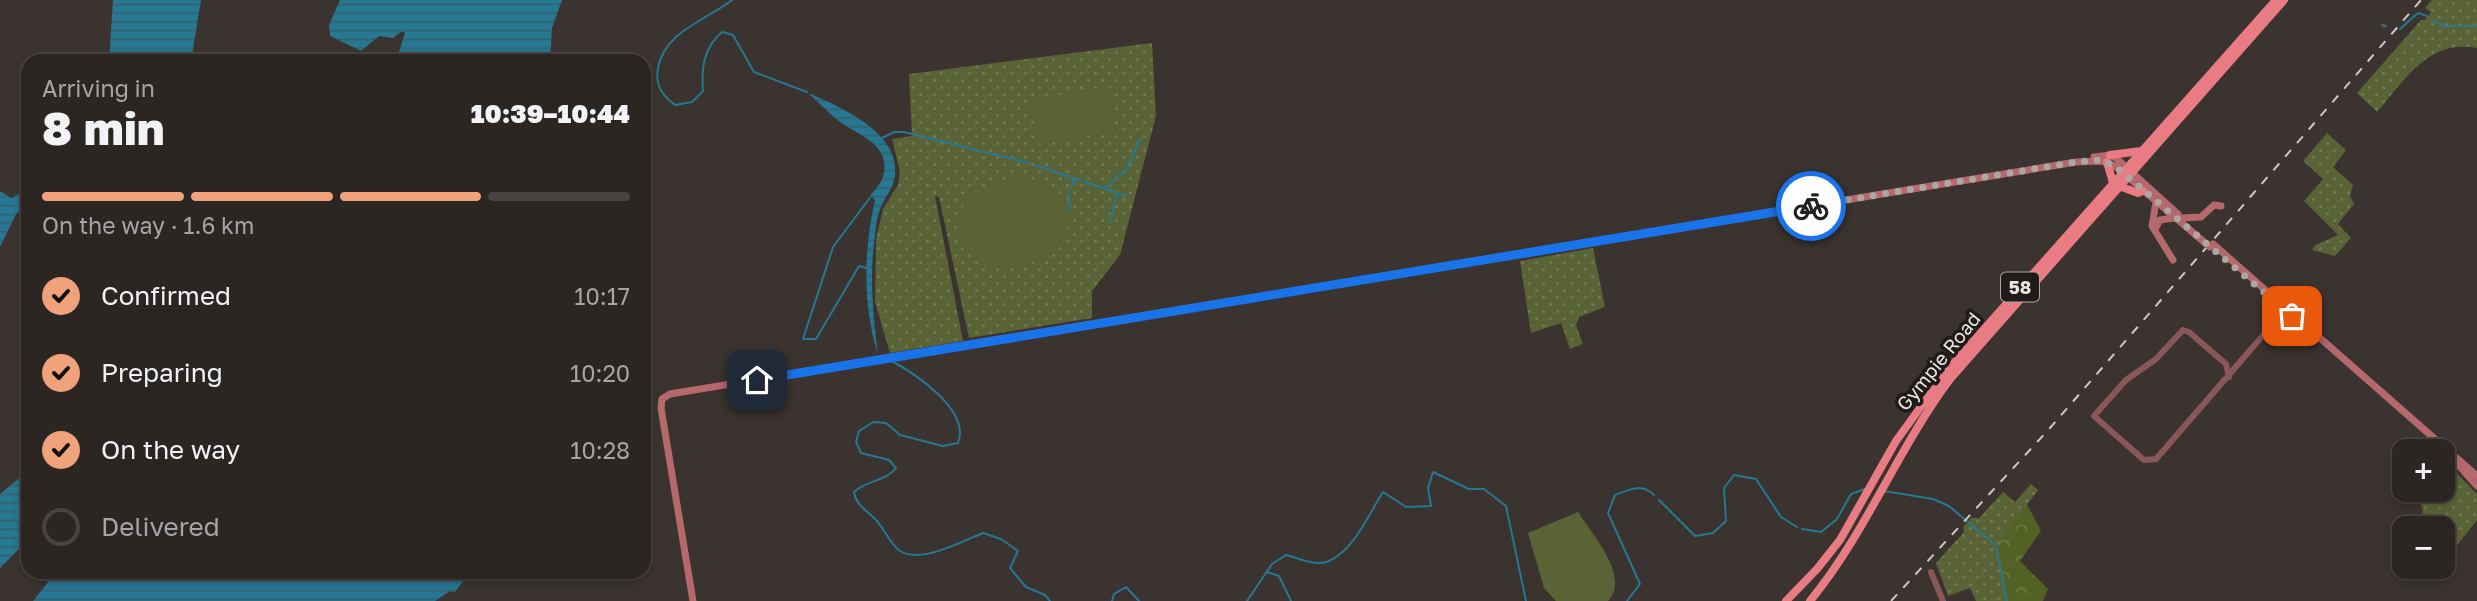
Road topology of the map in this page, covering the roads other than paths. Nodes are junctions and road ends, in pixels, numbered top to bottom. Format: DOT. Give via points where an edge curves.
graph roads {
  1 [pos="2276,0"];
  2 [pos="2284,0"];
  3 [pos="2141,151"];
  4 [pos="2109,158"];
  5 [pos="2127,172"];
  6 [pos="2116,184"];
  7 [pos="2143,191"];
  8 [pos="2156,202"];
  9 [pos="2221,206"];
  10 [pos="2179,218"];
  11 [pos="2155,229"];
  12 [pos="2173,260"];
  13 [pos="2285,310"];
  14 [pos="2226,364"];
  15 [pos="2240,364"];
  16 [pos="2229,377"];
  17 [pos="2432,439"];
  18 [pos="2455,459"];
  19 [pos="2455,461"];
  20 [pos="2477,476"];
  21 [pos="2477,486"];
  22 [pos="1931,572"];
  23 [pos="692,601"];
  24 [pos="1786,601"];
  25 [pos="1811,601"];
  26 [pos="1943,601"];
  1 -- 3 [label="highway, Gympie Road / 58"];
  2 -- 5 [label="highway, Gympie Road / 58"];
  3 -- 4 [label="highway"];
  3 -- 5 [label="highway, Gympie Road / 58"];
  4 -- 5 [label="main road"];
  4 -- 6 [label="highway"];
  4 -- 23 [label="main road" via="670,394 662,399 661,408"];
  5 -- 6 [label="highway, Gympie Road / 58"];
  5 -- 7 [label="main road"];
  5 -- 10 [label="main road"];
  6 -- 7 [label="highway"];
  6 -- 24 [label="highway, Gympie Road / 58" via="1937,382 1828,556"];
  6 -- 25 [label="highway, Gympie Road / 58" via="1950,379 1917,426 1841,562"];
  7 -- 8 [label="main road"];
  8 -- 10 [label="main road"];
  8 -- 11 [label="main road"];
  9 -- 10 [label="main road" via="2214,205 2198,218"];
  10 -- 11 [label="main road" via="2160,220"];
  10 -- 13 [label="main road, bridge"];
  11 -- 12 [label="main road"];
  13 -- 15 [label="street"];
  13 -- 17 [label="main road"];
  14 -- 15 [label="street"];
  14 -- 16 [label="street"];
  14 -- 16 [label="street" via="2183,330 2156,359 2126,380 2094,416 2144,460 2156,459"];
  15 -- 16 [label="street"];
  18 -- 20 [label="main road"];
  19 -- 21 [label="main road"];
  22 -- 26 [label="street"];
}
